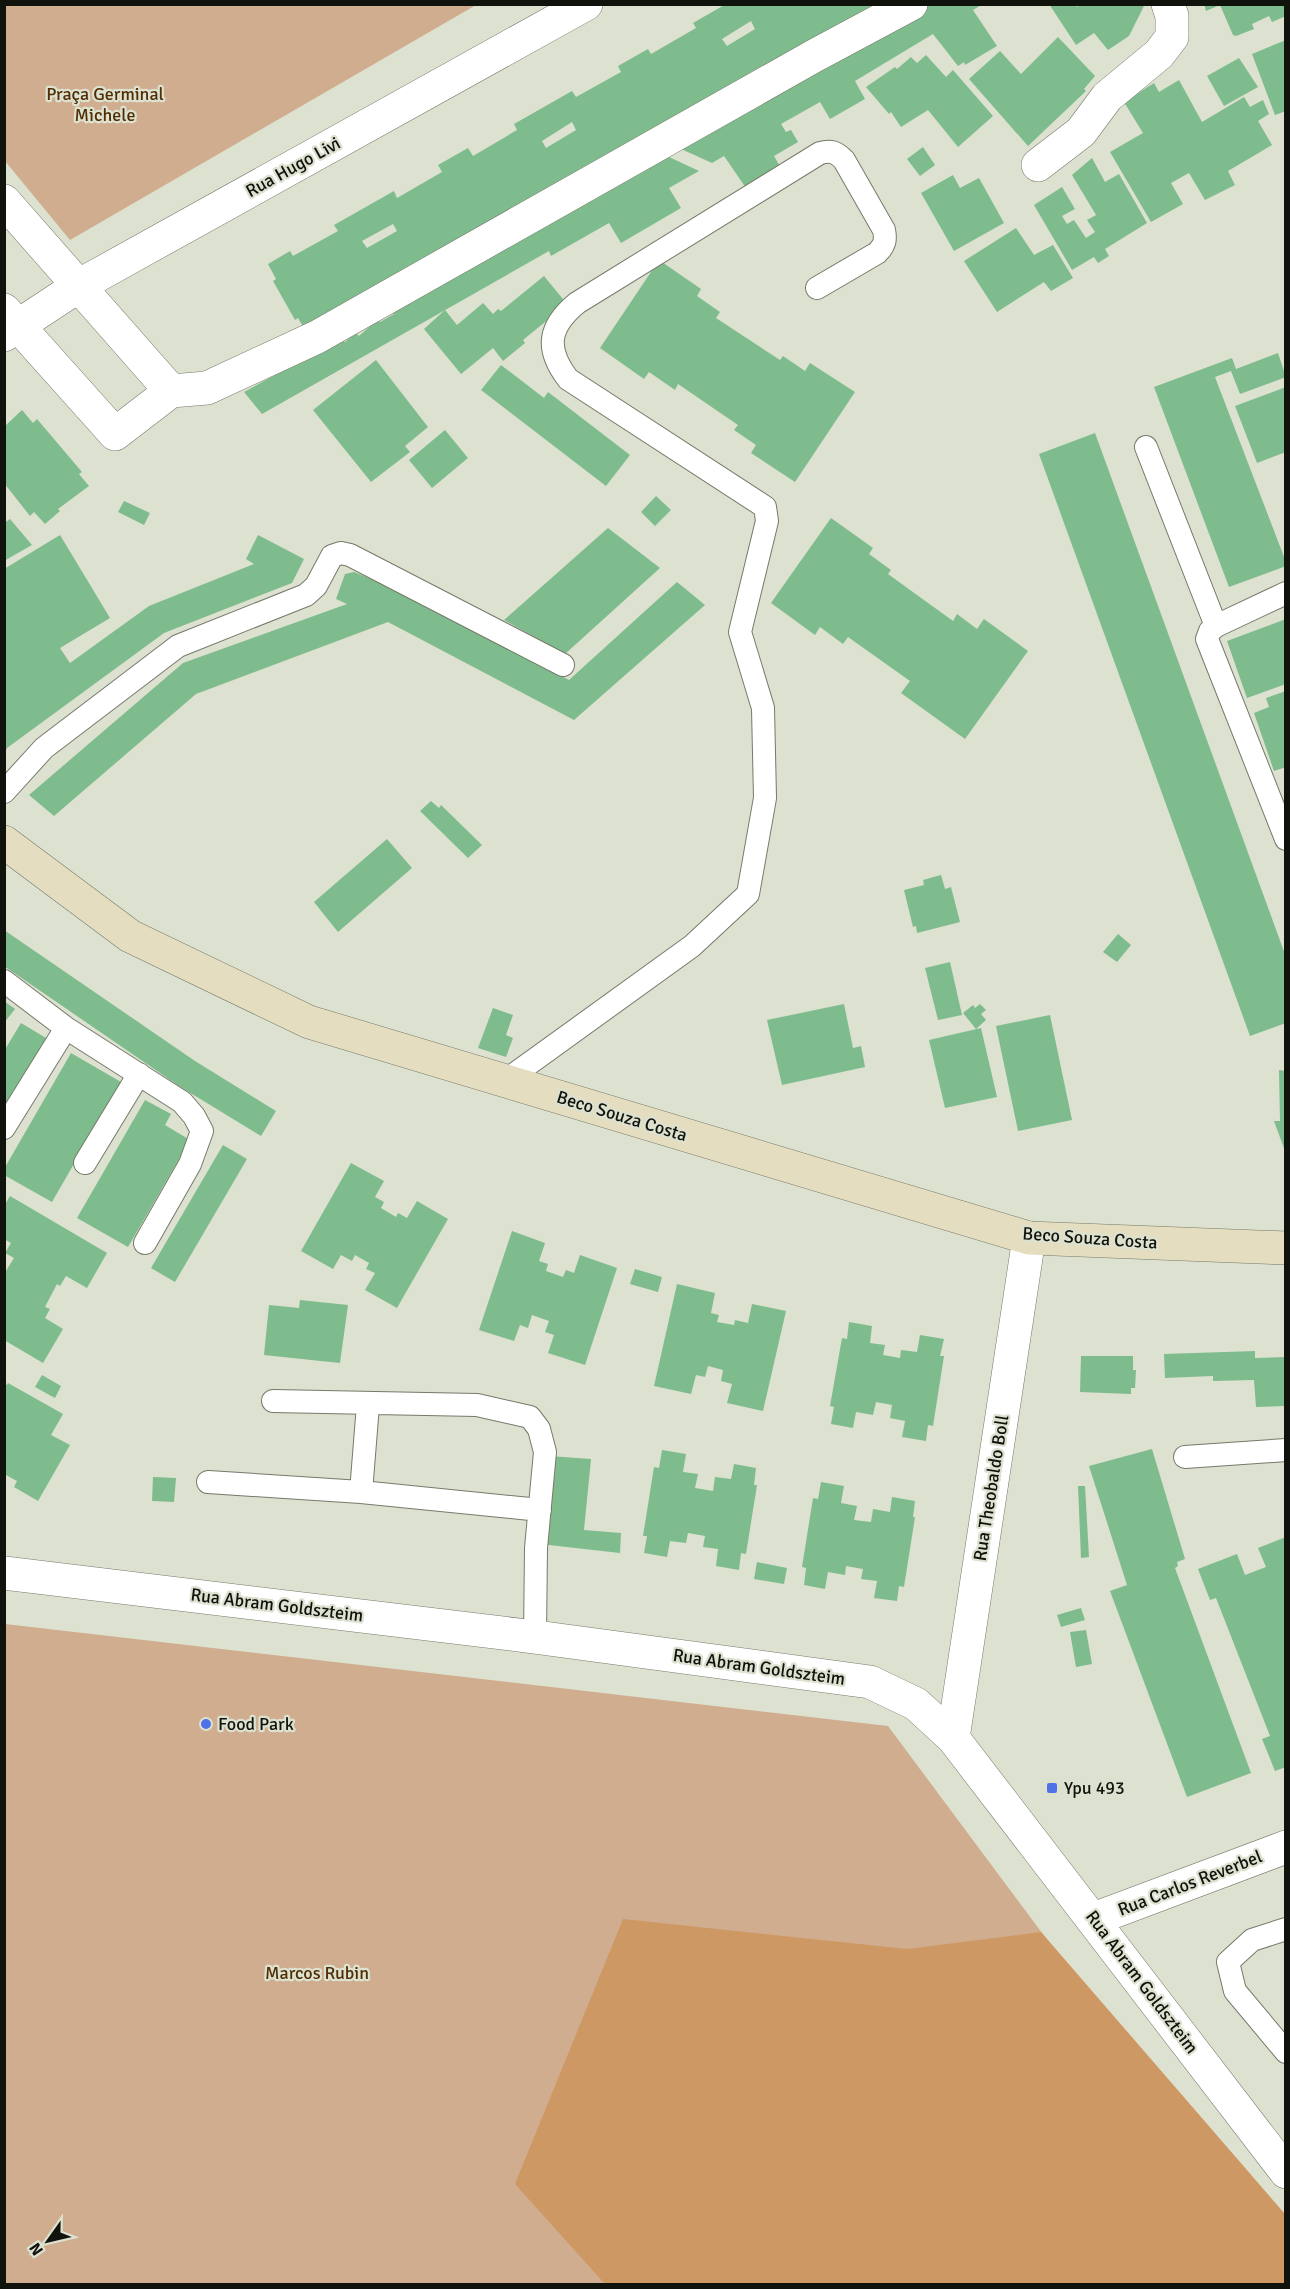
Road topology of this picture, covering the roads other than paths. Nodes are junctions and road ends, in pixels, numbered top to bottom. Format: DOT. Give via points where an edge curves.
graph roads {
  1 [pos="586,4"];
  2 [pos="911,4"];
  3 [pos="1168,4"];
  4 [pos="1038,165"];
  5 [pos="4,201"];
  6 [pos="80,285"];
  7 [pos="817,288"];
  8 [pos="9,323"];
  9 [pos="171,391"];
  10 [pos="1146,447"];
  11 [pos="1286,593"];
  12 [pos="1216,626"];
  13 [pos="563,665"];
  14 [pos="4,792"];
  15 [pos="1279,804"];
  16 [pos="1286,839"];
  17 [pos="4,842"];
  18 [pos="4,981"];
  19 [pos="66,1028"];
  20 [pos="139,1074"];
  21 [pos="505,1081"];
  22 [pos="4,1128"];
  23 [pos="85,1163"];
  24 [pos="1029,1238"];
  25 [pos="145,1243"];
  26 [pos="1286,1248"];
  27 [pos="273,1401"];
  28 [pos="368,1405"];
  29 [pos="1286,1450"];
  30 [pos="1185,1457"];
  31 [pos="208,1482"];
  32 [pos="362,1491"];
  33 [pos="540,1510"];
  34 [pos="4,1573"];
  35 [pos="535,1637"];
  36 [pos="953,1738"];
  37 [pos="1286,1847"];
  38 [pos="1094,1919"];
  39 [pos="1286,1929"];
  40 [pos="1286,2052"];
  41 [pos="1286,2172"];
  1 -- 6 [label="street, Rua Hugo Livi"];
  2 -- 9 [label="street" via="317,338 207,388"];
  3 -- 4 [label="street" via="1172,37 1159,54 1107,97 1081,132"];
  5 -- 6 [label="street"];
  6 -- 8 [label="street, Rua Hugo Livi"];
  6 -- 9 [label="street"];
  7 -- 21 [label="lane" via="877,253 886,238 844,160 838,153 828,151 577,303 562,315 554,330 552,349 568,379 765,507 767,521 740,632 763,708 765,798 748,894 692,946"];
  8 -- 9 [label="street" via="115,434"];
  10 -- 12 [label="lane"];
  11 -- 12 [label="lane"];
  12 -- 15 [label="lane" via="1207,639"];
  13 -- 14 [label="lane" via="341,553 332,556 316,586 306,595 178,646 44,748"];
  15 -- 16 [label="lane"];
  17 -- 21 [label="street, Beco Souza Costa" via="130,936 309,1022"];
  18 -- 19 [label="lane"];
  19 -- 20 [label="lane"];
  19 -- 22 [label="lane"];
  20 -- 23 [label="lane"];
  20 -- 25 [label="lane" via="182,1102 202,1131 190,1164"];
  21 -- 24 [label="street, Beco Souza Costa"];
  24 -- 26 [label="street, Beco Souza Costa"];
  24 -- 36 [label="street, Rua Theobaldo Boll"];
  27 -- 28 [label="lane"];
  28 -- 32 [label="lane"];
  28 -- 33 [label="lane" via="477,1406 530,1417 539,1429 545,1452"];
  29 -- 30 [label="lane"];
  31 -- 32 [label="lane"];
  32 -- 33 [label="lane"];
  33 -- 35 [label="lane"];
  34 -- 35 [label="street, Rua Abram Goldszteim"];
  35 -- 36 [label="street, Rua Abram Goldszteim" via="870,1682 916,1704"];
  36 -- 38 [label="street, Rua Abram Goldszteim"];
  37 -- 38 [label="street, Rua Carlos Reverbel"];
  38 -- 41 [label="street, Rua Abram Goldszteim"];
  39 -- 40 [label="lane" via="1252,1940 1228,1962 1235,1991"];
}
